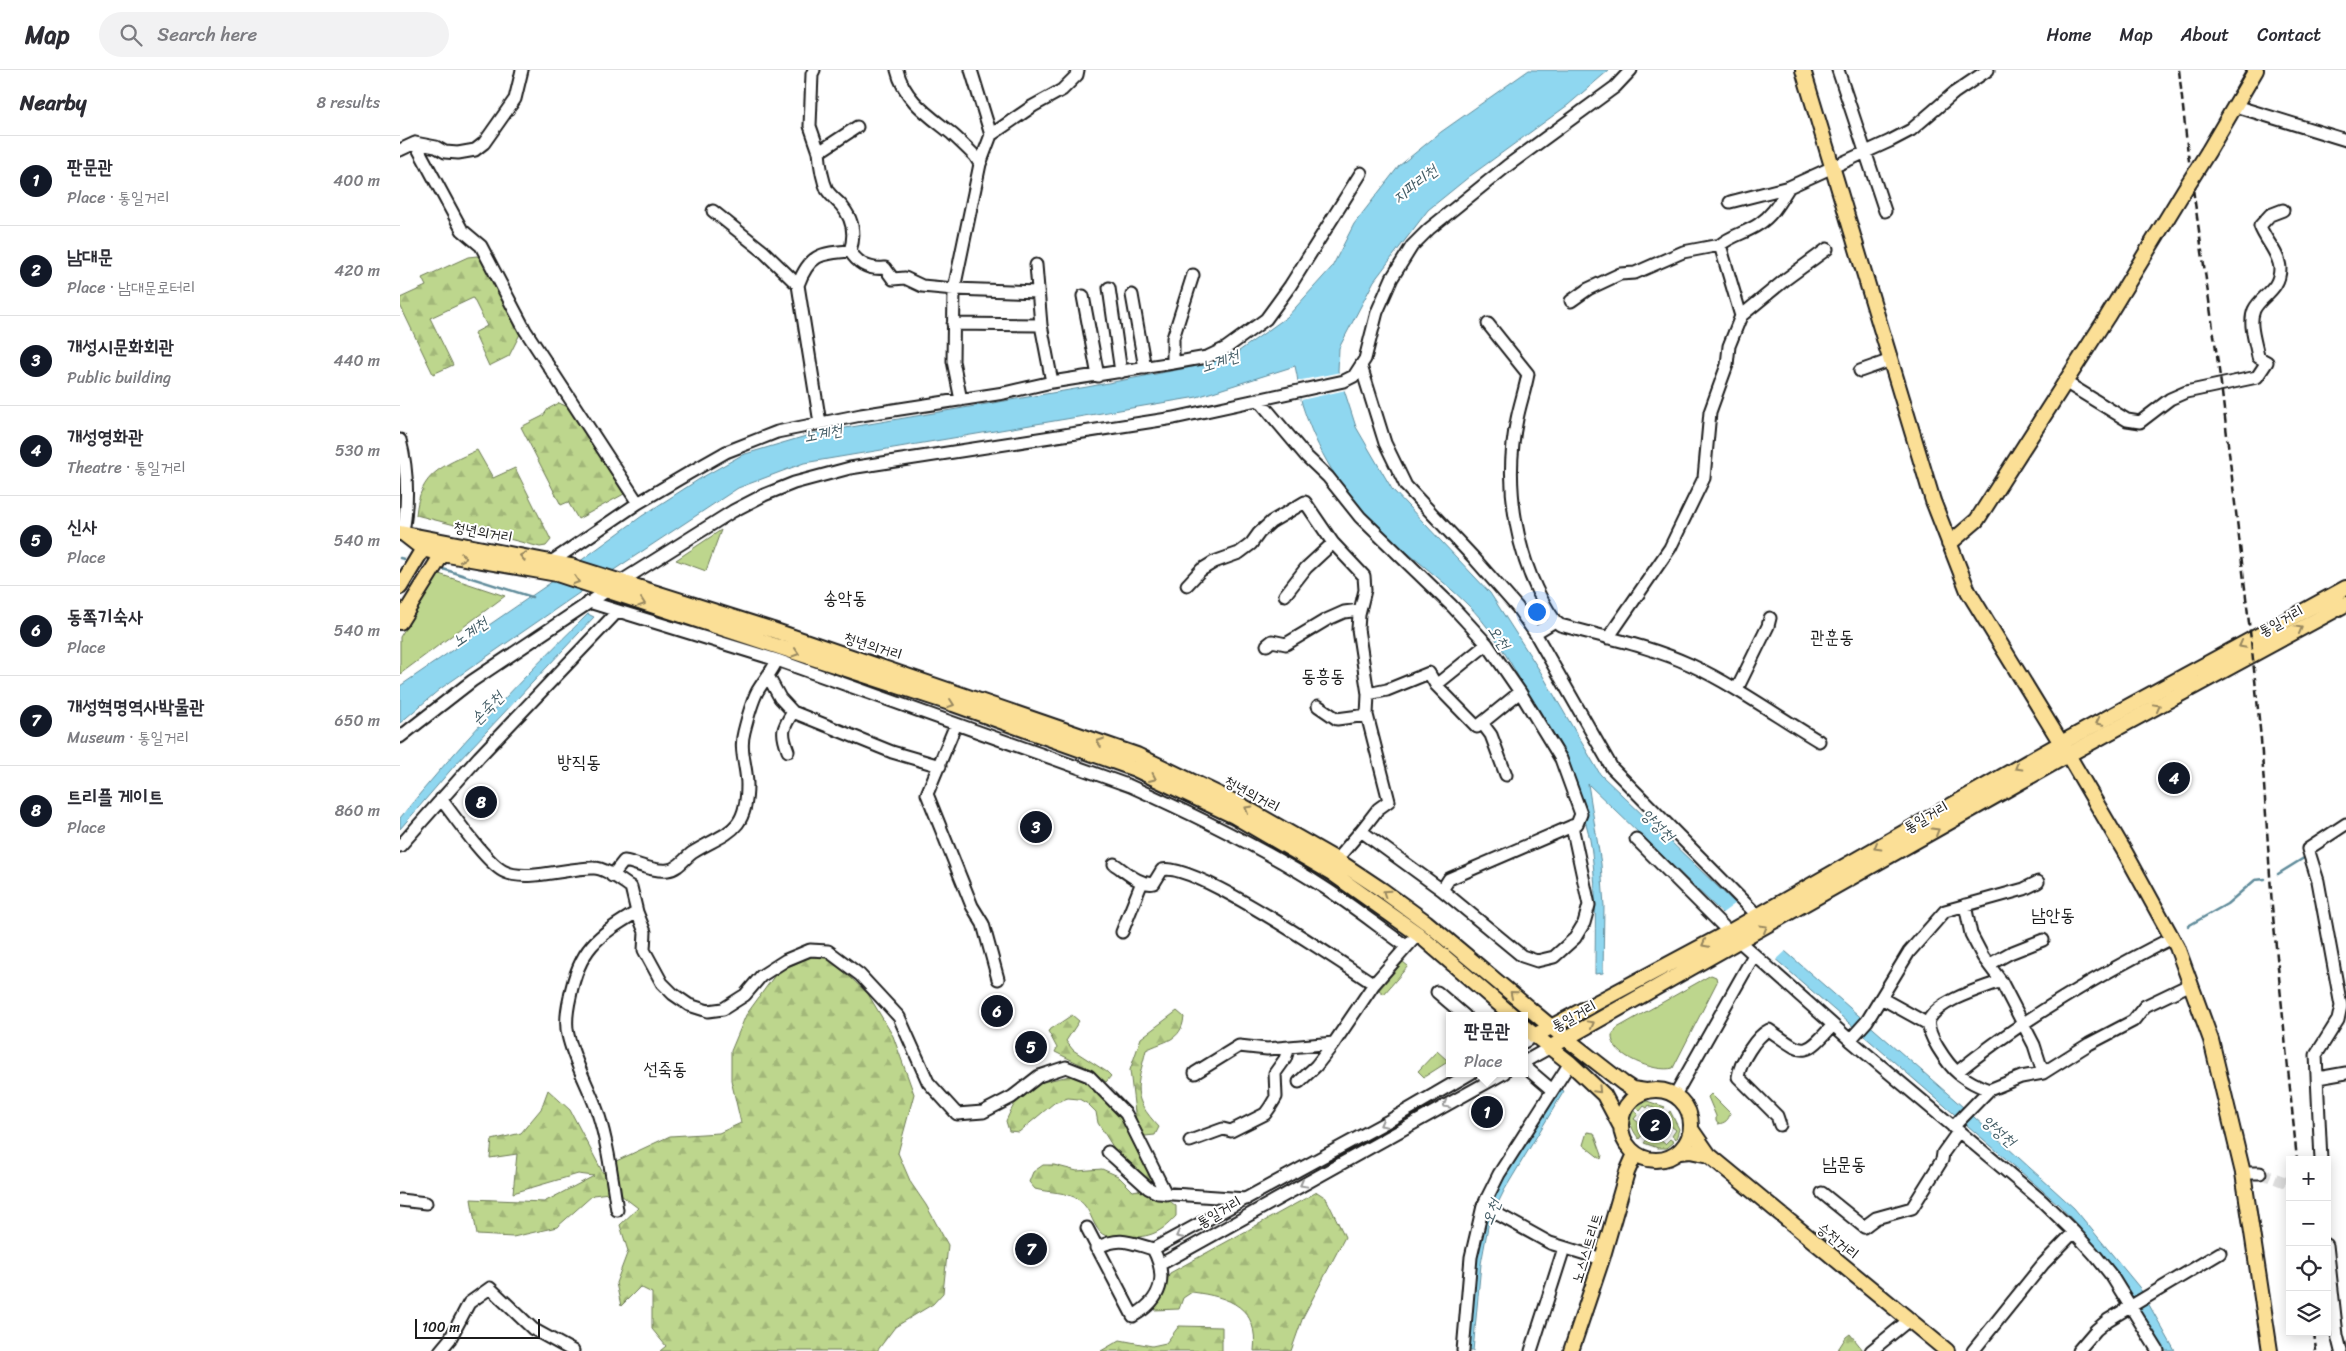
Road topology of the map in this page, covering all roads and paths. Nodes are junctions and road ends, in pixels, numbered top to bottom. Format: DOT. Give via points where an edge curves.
graph roads {
  1 [pos="522,70"];
  2 [pos="814,70"];
  3 [pos="897,70"];
  4 [pos="971,70"];
  5 [pos="1078,70"];
  6 [pos="1631,70"];
  7 [pos="1803,70"];
  8 [pos="1838,70"];
  9 [pos="1988,70"];
  10 [pos="2256,70"];
  11 [pos="2235,106"];
  12 [pos="857,127"];
  13 [pos="991,135"];
  14 [pos="2346,140"];
  15 [pos="415,143"];
  16 [pos="400,150"];
  17 [pos="820,152"];
  18 [pos="1866,153"];
  19 [pos="980,164"];
  20 [pos="1832,166"];
  21 [pos="1361,173"];
  22 [pos="1789,187"];
  23 [pos="1730,202"];
  24 [pos="2283,210"];
  25 [pos="713,211"];
  26 [pos="1885,211"];
  27 [pos="1720,245"];
  28 [pos="1827,249"];
  29 [pos="850,250"];
  30 [pos="1036,265"];
  31 [pos="1192,275"];
  32 [pos="798,285"];
  33 [pos="1109,288"];
  34 [pos="954,289"];
  35 [pos="1037,292"];
  36 [pos="1132,295"];
  37 [pos="1083,296"];
  38 [pos="1570,301"];
  39 [pos="1741,316"];
  40 [pos="953,324"];
  41 [pos="1488,324"];
  42 [pos="1041,325"];
  43 [pos="1891,360"];
  44 [pos="1169,366"];
  45 [pos="1361,366"];
  46 [pos="1145,368"];
  47 [pos="1860,371"];
  48 [pos="1121,372"];
  49 [pos="1098,376"];
  50 [pos="1052,382"];
  51 [pos="2065,382"];
  52 [pos="1258,399"];
  53 [pos="961,400"];
  54 [pos="820,422"];
  55 [pos="400,440"];
  56 [pos="638,503"];
  57 [pos="401,533"];
  58 [pos="426,543"];
  59 [pos="1333,543"];
  60 [pos="1949,544"];
  61 [pos="446,548"];
  62 [pos="554,568"];
  63 [pos="607,585"];
  64 [pos="1187,585"];
  65 [pos="400,587"];
  66 [pos="2346,588"];
  67 [pos="1285,595"];
  68 [pos="589,602"];
  69 [pos="2346,604"];
  70 [pos="1360,610"];
  71 [pos="618,611"];
  72 [pos="1770,618"];
  73 [pos="1555,621"];
  74 [pos="400,622"];
  75 [pos="1535,633"];
  76 [pos="1608,638"];
  77 [pos="1487,644"];
  78 [pos="1267,645"];
  79 [pos="777,660"];
  80 [pos="768,676"];
  81 [pos="1436,685"];
  82 [pos="1737,689"];
  83 [pos="1520,692"];
  84 [pos="1368,694"];
  85 [pos="1318,706"];
  86 [pos="793,712"];
  87 [pos="1367,715"];
  88 [pos="1482,723"];
  89 [pos="956,724"];
  90 [pos="400,737"];
  91 [pos="1819,741"];
  92 [pos="2061,743"];
  93 [pos="788,751"];
  94 [pos="2068,756"];
  95 [pos="940,766"];
  96 [pos="1506,774"];
  97 [pos="441,799"];
  98 [pos="2346,824"];
  99 [pos="1572,826"];
  100 [pos="1361,830"];
  101 [pos="1636,839"];
  102 [pos="400,846"];
  103 [pos="1336,860"];
  104 [pos="1114,864"];
  105 [pos="612,876"];
  106 [pos="1142,882"];
  107 [pos="2038,882"];
  108 [pos="1442,890"];
  109 [pos="1965,905"];
  110 [pos="637,912"];
  111 [pos="1757,915"];
  112 [pos="1122,932"];
  113 [pos="1729,932"];
  114 [pos="1418,934"];
  115 [pos="2172,938"];
  116 [pos="2043,940"];
  117 [pos="1740,942"];
  118 [pos="1406,946"];
  119 [pos="1754,955"];
  120 [pos="1990,964"];
  121 [pos="998,980"];
  122 [pos="2001,982"];
  123 [pos="1374,984"];
  124 [pos="2191,984"];
  125 [pos="1437,992"];
  126 [pos="1881,998"];
  127 [pos="1460,1012"];
  128 [pos="1507,1012"];
  129 [pos="2022,1023"];
  130 [pos="1928,1024"];
  131 [pos="1833,1025"];
  132 [pos="1550,1026"];
  133 [pos="1528,1035"];
  134 [pos="1853,1037"];
  135 [pos="1566,1038"];
  136 [pos="1334,1043"];
  137 [pos="1289,1047"];
  138 [pos="1549,1048"];
  139 [pos="1528,1060"];
  140 [pos="1570,1063"];
  141 [pos="1528,1069"];
  142 [pos="1957,1072"];
  143 [pos="1194,1073"];
  144 [pos="2043,1073"];
  145 [pos="2346,1073"];
  146 [pos="1464,1077"];
  147 [pos="1497,1077"];
  148 [pos="2318,1078"];
  149 [pos="1299,1082"];
  150 [pos="1552,1090"];
  151 [pos="1989,1090"];
  152 [pos="1646,1091"];
  153 [pos="1675,1095"];
  154 [pos="1620,1125"];
  155 [pos="1780,1125"];
  156 [pos="1956,1128"];
  157 [pos="1691,1129"];
  158 [pos="1190,1141"];
  159 [pos="1108,1152"];
  160 [pos="1680,1152"];
  161 [pos="1635,1154"];
  162 [pos="1709,1155"];
  163 [pos="2322,1156"];
  164 [pos="2243,1173"];
  165 [pos="2260,1173"];
  166 [pos="1822,1193"];
  167 [pos="1166,1194"];
  168 [pos="1247,1199"];
  169 [pos="400,1200"];
  170 [pos="426,1203"];
  171 [pos="1489,1208"];
  172 [pos="617,1210"];
  173 [pos="1087,1228"];
  174 [pos="2074,1232"];
  175 [pos="2327,1246"];
  176 [pos="1096,1248"];
  177 [pos="1564,1248"];
  178 [pos="1152,1249"];
  179 [pos="2220,1253"];
  180 [pos="1602,1259"];
  181 [pos="1161,1264"];
  182 [pos="2133,1306"];
  183 [pos="1909,1320"];
  184 [pos="440,1351"];
  185 [pos="572,1351"];
  186 [pos="1463,1351"];
  187 [pos="1531,1351"];
  188 [pos="1571,1351"];
  189 [pos="1871,1351"];
  190 [pos="1947,1351"];
  191 [pos="1974,1351"];
  192 [pos="2078,1351"];
  193 [pos="2158,1351"];
  194 [pos="2270,1351"];
  195 [pos="2341,1351"];
  1 -- 15 [label="street" via="515,99 484,143 475,150 445,152"];
  2 -- 17 [label="street" via="810,126"];
  3 -- 19 [label="street" via="899,81 919,107"];
  4 -- 13 [label="street"];
  5 -- 13 [label="street" via="1074,80 1062,90"];
  6 -- 45 [label="street" via="1615,87 1500,171 1412,246 1392,278 1377,312"];
  7 -- 20 [label="main road"];
  8 -- 18 [label="street"];
  9 -- 18 [label="street" via="1954,92 1911,130"];
  10 -- 11 [label="main road"];
  11 -- 14 [label="street"];
  11 -- 51 [label="main road, bridge"];
  12 -- 17 [label="street"];
  13 -- 19 [label="street"];
  15 -- 16 [label="street"];
  15 -- 56 [label="street" via="462,230 481,246 525,330"];
  17 -- 29 [label="street" via="827,191 852,223 854,238"];
  18 -- 20 [label="street"];
  18 -- 26 [label="street"];
  19 -- 34 [label="street"];
  20 -- 22 [label="street"];
  20 -- 43 [label="main road"];
  21 -- 44 [label="street" via="1266,320 1226,348 1207,357"];
  22 -- 23 [label="street"];
  22 -- 27 [label="street" via="1776,208 1758,225"];
  24 -- 51 [label="street" via="2270,215 2260,226 2280,266 2279,278 2270,294 2254,310 2252,324 2258,357 2267,362 2257,377 2186,392 2140,422 2127,420"];
  25 -- 32 [label="street" via="763,251"];
  27 -- 38 [label="street" via="1683,252 1635,273 1620,274"];
  27 -- 39 [label="street"];
  28 -- 39 [label="street"];
  29 -- 32 [label="street" via="826,252 814,257"];
  29 -- 34 [label="street" via="862,265 885,268 893,279 905,278 922,286"];
  30 -- 35 [label="street"];
  31 -- 44 [label="street" via="1172,338"];
  32 -- 54 [label="street"];
  33 -- 48 [label="street"];
  34 -- 35 [label="street"];
  34 -- 40 [label="street"];
  35 -- 42 [label="street"];
  36 -- 46 [label="street"];
  37 -- 49 [label="street"];
  39 -- 76 [label="street" via="1710,412 1704,478 1670,548"];
  40 -- 42 [label="street"];
  40 -- 53 [label="street" via="953,361"];
  41 -- 73 [label="street" via="1528,374 1517,419 1512,464 1515,518 1519,544 1528,568"];
  42 -- 50 [label="street"];
  43 -- 47 [label="street"];
  43 -- 60 [label="main road"];
  44 -- 46 [label="street"];
  45 -- 52 [label="street" via="1354,376 1344,381"];
  45 -- 75 [label="street" via="1385,444 1401,479 1517,607"];
  46 -- 48 [label="street"];
  48 -- 49 [label="street"];
  49 -- 50 [label="street"];
  50 -- 53 [label="street"];
  51 -- 60 [label="main road" via="1977,520"];
  52 -- 63 [label="street" via="819,475 764,495 733,511"];
  52 -- 77 [label="street" via="1360,517"];
  53 -- 54 [label="street"];
  54 -- 56 [label="street" via="759,438 726,452"];
  55 -- 57 [label="street" via="406,489 406,514"];
  56 -- 62 [label="street"];
  57 -- 58 [label="main road, 청년의거리"];
  58 -- 61 [label="main road, 청년의거리"];
  58 -- 65 [label="main road"];
  59 -- 64 [label="street" via="1305,502 1271,522 1238,553 1201,570"];
  59 -- 67 [label="street" via="1306,568"];
  59 -- 70 [label="street" via="1364,576 1366,590"];
  60 -- 92 [label="main road" via="1968,591"];
  61 -- 62 [label="main road, 청년의거리"];
  61 -- 74 [label="main road"];
  62 -- 63 [label="main road, 청년의거리, one-way"];
  62 -- 63 [label="main road, 청년의거리" via="570,566"];
  63 -- 68 [label="street"];
  103 -- 63 [label="main road, 청년의거리, one-way" via="1239,804 1137,755 885,667"];
  63 -- 114 [label="main road, 청년의거리, one-way" via="1135,769 1234,816 1332,873"];
  66 -- 92 [label="main road, 통일거리, one-way"];
  68 -- 71 [label="street"];
  68 -- 90 [label="street" via="472,681"];
  94 -- 69 [label="main road, 통일거리, one-way"];
  70 -- 78 [label="street" via="1344,612 1326,620 1286,644 1272,641"];
  70 -- 84 [label="street" via="1358,628"];
  71 -- 79 [label="street"];
  71 -- 97 [label="street"];
  72 -- 82 [label="street"];
  73 -- 75 [label="street"];
  73 -- 76 [label="street"];
  75 -- 111 [label="street" via="1612,768"];
  76 -- 82 [label="street" via="1691,665"];
  77 -- 81 [label="street"];
  77 -- 83 [label="street"];
  79 -- 80 [label="street"];
  79 -- 89 [label="street"];
  80 -- 86 [label="street" via="780,698"];
  80 -- 105 [label="street" via="757,692 744,733 742,749 747,784 738,825 674,869 639,866 624,860"];
  81 -- 84 [label="street" via="1429,674"];
  81 -- 88 [label="street" via="1477,727"];
  82 -- 91 [label="street"];
  83 -- 88 [label="street"];
  83 -- 99 [label="street" via="1561,759 1581,814 1577,824"];
  84 -- 87 [label="street"];
  85 -- 87 [label="street" via="1337,719"];
  86 -- 93 [label="street" via="782,736"];
  86 -- 95 [label="street" via="892,752"];
  87 -- 100 [label="street" via="1389,801"];
  88 -- 96 [label="street" via="1491,735"];
  89 -- 95 [label="street"];
  89 -- 118 [label="street" via="1130,786 1226,830 1326,889"];
  92 -- 94 [label="main road"];
  92 -- 111 [label="main road, 통일거리, one-way"];
  94 -- 115 [label="main road"];
  117 -- 94 [label="main road, 통일거리, one-way"];
  95 -- 121 [label="street" via="927,794 972,906 983,924"];
  97 -- 102 [label="street"];
  97 -- 105 [label="street" via="471,838 504,872 528,875 596,868"];
  98 -- 148 [label="street" via="2308,849 2318,881 2341,1006 2338,1020 2316,1055"];
  99 -- 108 [label="street" via="1449,879"];
  99 -- 108 [label="street" via="1589,904 1584,923 1575,938 1554,957 1537,961 1522,956"];
  100 -- 103 [label="street"];
  100 -- 108 [label="street"];
  101 -- 113 [label="street"];
  132 -- 103 [label="main road, 청년의거리, one-way" via="1426,922"];
  104 -- 106 [label="street"];
  105 -- 110 [label="street" via="631,887"];
  106 -- 112 [label="street"];
  106 -- 123 [label="street" via="1154,883 1166,869 1190,876 1262,912"];
  107 -- 109 [label="street"];
  109 -- 120 [label="street" via="1971,934"];
  109 -- 126 [label="street" via="1945,911 1909,952"];
  110 -- 167 [label="street" via="645,932 644,950 662,983 689,1005 708,1011 723,1009 739,1000 761,976 786,960 810,950 828,950 860,975 899,1017 928,1082 957,1114 983,1112 1012,1097 1039,1076 1066,1067 1089,1076 1126,1114"];
  110 -- 172 [label="street" via="611,928 581,960 567,1013 567,1033 572,1050 598,1115"];
  111 -- 113 [label="main road, 통일거리"];
  113 -- 132 [label="main road, 통일거리, one-way"];
  114 -- 118 [label="street"];
  114 -- 128 [label="main road, 청년의거리"];
  115 -- 124 [label="main road"];
  115 -- 129 [label="street"];
  116 -- 120 [label="street"];
  117 -- 119 [label="street"];
  135 -- 117 [label="main road, 통일거리, one-way"];
  118 -- 123 [label="street"];
  119 -- 131 [label="street"];
  119 -- 153 [label="street"];
  120 -- 122 [label="street"];
  122 -- 129 [label="street"];
  122 -- 130 [label="street" via="1948,1002 1930,1017"];
  123 -- 136 [label="street"];
  124 -- 144 [label="street" via="2144,1006 2133,1021"];
  124 -- 164 [label="main road" via="2211,1040"];
  125 -- 127 [label="street"];
  126 -- 130 [label="street"];
  126 -- 134 [label="street"];
  129 -- 142 [label="street"];
  129 -- 144 [label="street" via="2034,1045"];
  130 -- 142 [label="street" via="1935,1042"];
  131 -- 134 [label="street"];
  131 -- 155 [label="street" via="1815,1045 1805,1049 1794,1049 1770,1030 1762,1034 1739,1069 1738,1077 1776,1116"];
  132 -- 133 [label="main road, 통일거리"];
  132 -- 135 [label="main road, 청년의거리"];
  133 -- 138 [label="main road"];
  134 -- 156 [label="street"];
  135 -- 138 [label="main road, 통일거리"];
  135 -- 152 [label="main road, 청년의거리" via="1632,1089"];
  136 -- 137 [label="street"];
  136 -- 149 [label="street"];
  137 -- 143 [label="street" via="1239,1046"];
  137 -- 158 [label="street" via="1275,1073 1276,1097 1264,1114 1231,1131 1223,1129"];
  138 -- 139 [label="street, 통일거리"];
  138 -- 140 [label="main road"];
  140 -- 150 [label="street"];
  140 -- 154 [label="main road, one-way" via="1604,1095"];
  141 -- 150 [label="street"];
  142 -- 151 [label="street"];
  144 -- 151 [label="street" via="2021,1077"];
  145 -- 148 [label="street"];
  146 -- 168 [label="street, 통일거리, one-way"];
  147 -- 181 [label="street, 통일거리, one-way"];
  148 -- 163 [label="street"];
  150 -- 171 [label="street" via="1499,1174"];
  151 -- 156 [label="street" via="1968,1110"];
  152 -- 153 [label="main road" via="1666,1091"];
  152 -- 154 [label="main road" via="1625,1108"];
  153 -- 157 [label="main road" via="1688,1110"];
  154 -- 161 [label="main road" via="1627,1146"];
  156 -- 166 [label="street" via="1942,1160 1912,1208 1876,1218 1864,1227"];
  156 -- 174 [label="street"];
  157 -- 160 [label="main road"];
  157 -- 162 [label="main road, 승전거리"];
  159 -- 167 [label="street" via="1148,1188"];
  160 -- 161 [label="main road" via="1653,1161"];
  160 -- 162 [label="main road"];
  161 -- 180 [label="main road, 노스스트리트"];
  162 -- 183 [label="main road, 승전거리"];
  164 -- 165 [label="street"];
  164 -- 194 [label="main road"];
  167 -- 168 [label="street"];
  168 -- 178 [label="street, 통일거리, one-way"];
  169 -- 170 [label="street"];
  171 -- 177 [label="street"];
  171 -- 186 [label="street" via="1471,1257"];
  173 -- 176 [label="street"];
  174 -- 182 [label="street"];
  174 -- 191 [label="street" via="2043,1264"];
  175 -- 195 [label="street"];
  176 -- 178 [label="street" via="1127,1240"];
  176 -- 181 [label="street" via="1133,1316 1156,1296 1162,1274"];
  177 -- 180 [label="street"];
  177 -- 187 [label="street"];
  178 -- 181 [label="street"];
  179 -- 182 [label="street"];
  180 -- 188 [label="main road, 노스스트리트"];
  182 -- 192 [label="street" via="2096,1330"];
  182 -- 193 [label="street"];
  183 -- 189 [label="street"];
  183 -- 190 [label="main road, 승전거리"];
  184 -- 185 [label="street" via="469,1303 490,1288 533,1330"];
}
